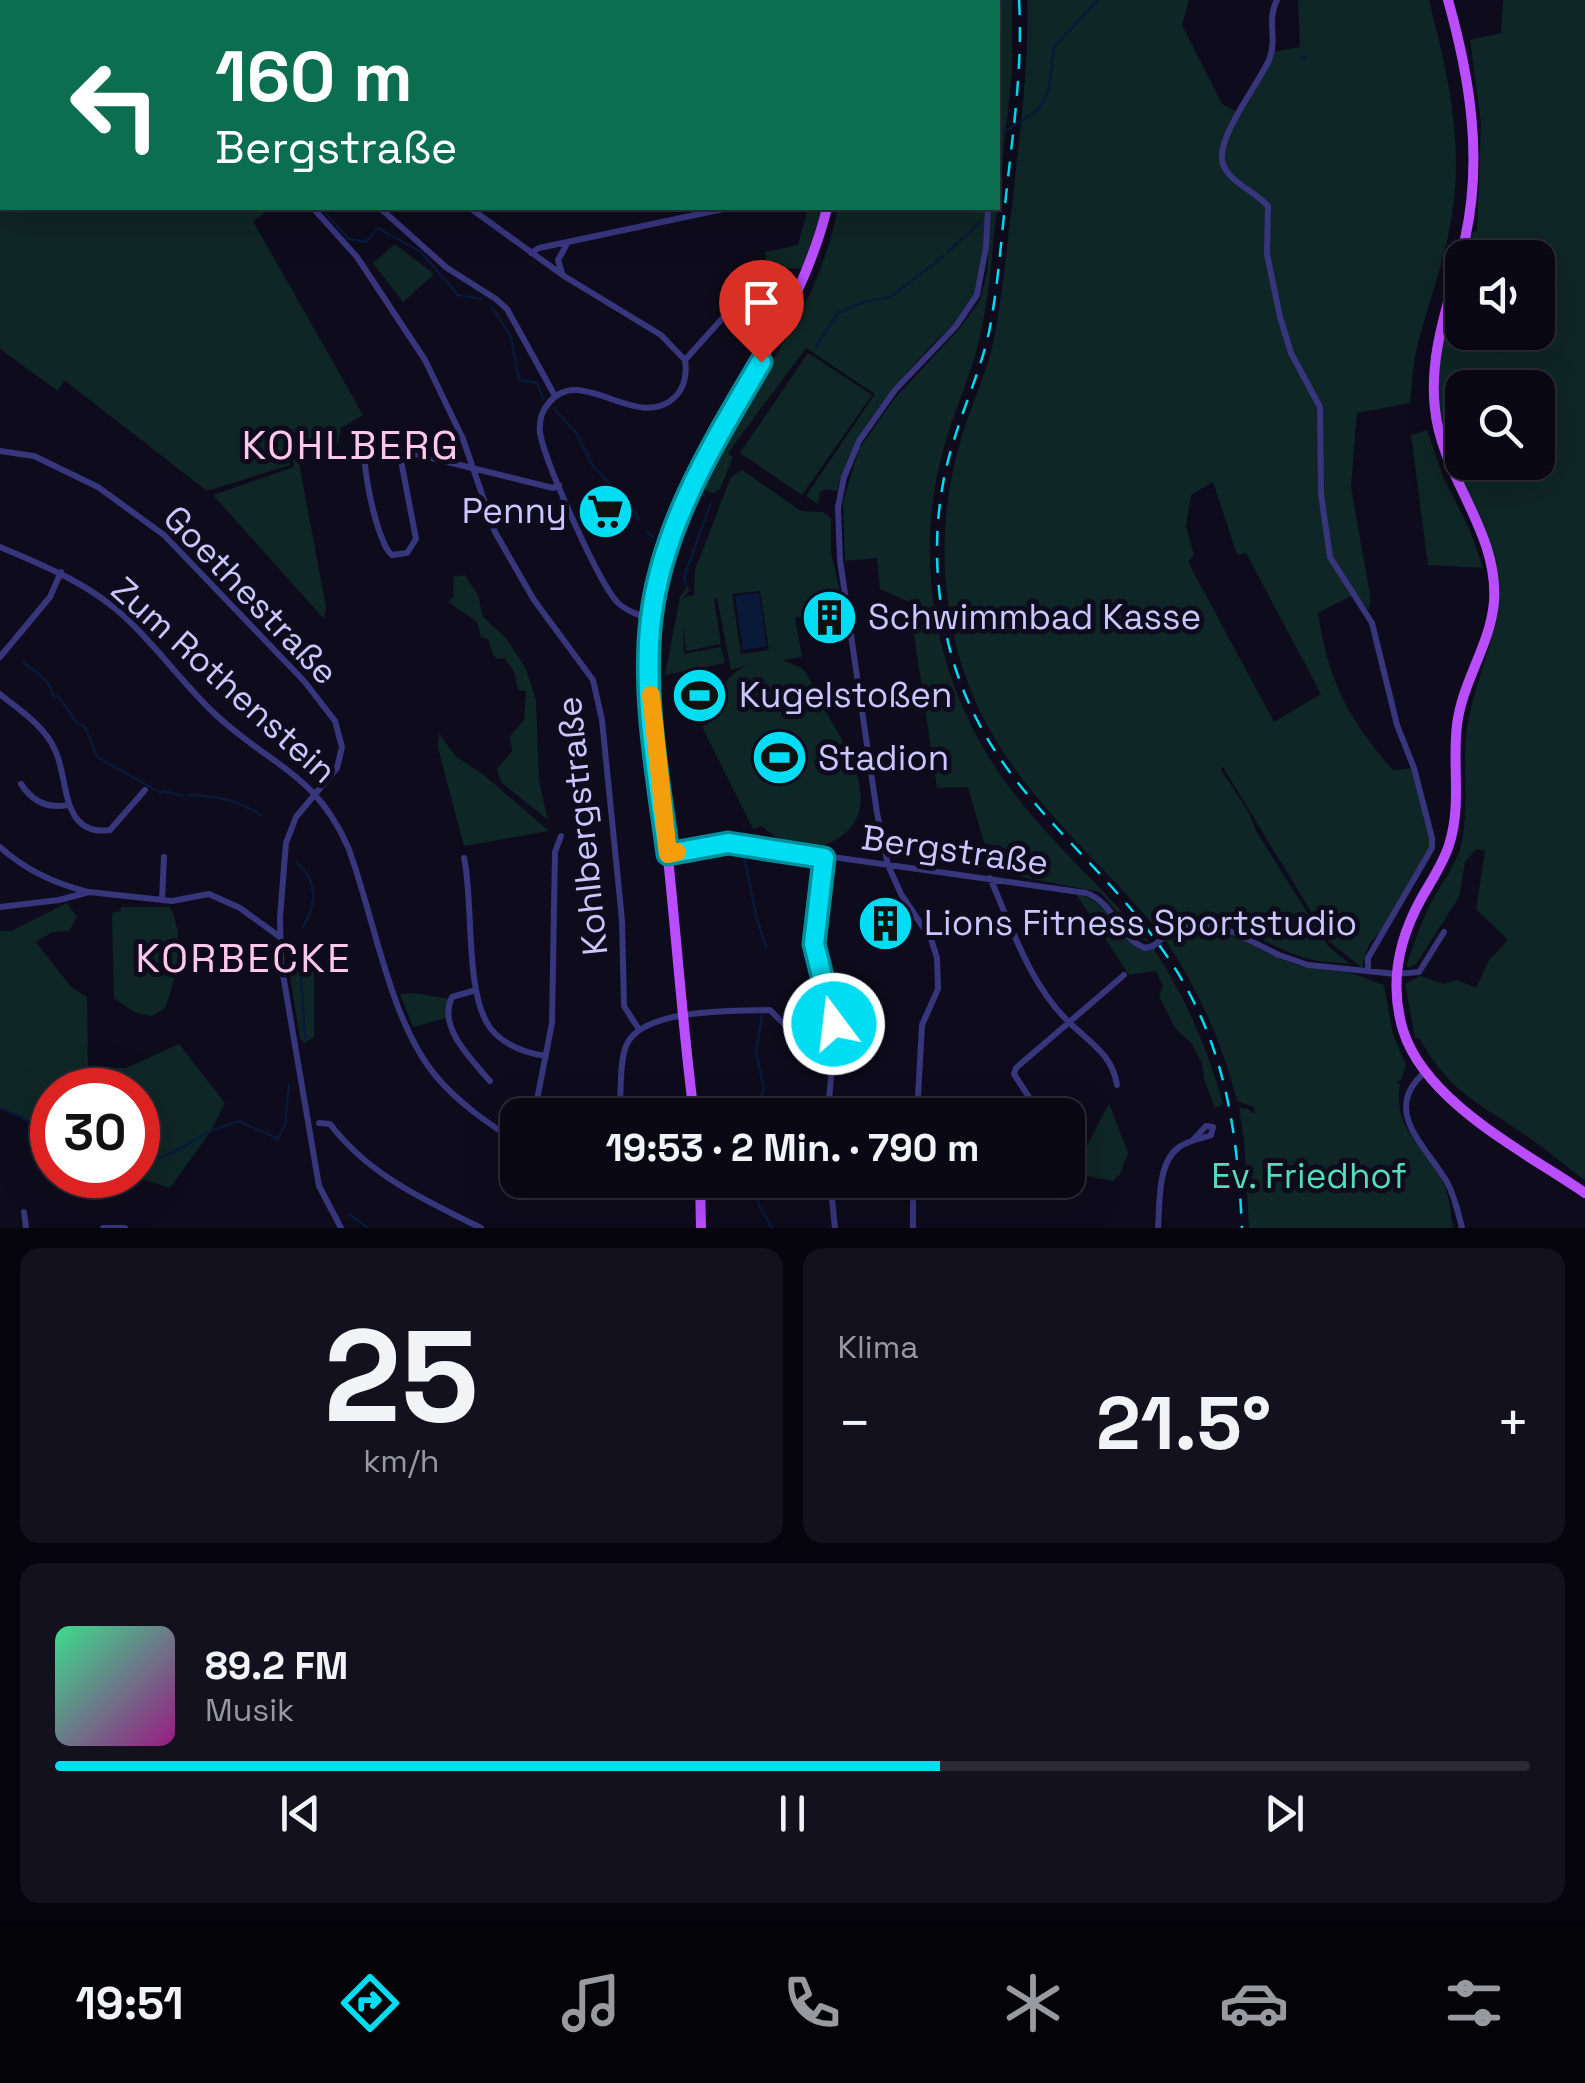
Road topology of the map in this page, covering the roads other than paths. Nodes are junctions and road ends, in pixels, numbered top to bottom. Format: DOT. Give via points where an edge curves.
graph roads {
  1 [pos="1277,0"];
  2 [pos="1448,0"];
  3 [pos="315,210"];
  4 [pos="382,210"];
  5 [pos="473,210"];
  6 [pos="719,210"];
  7 [pos="825,210"];
  8 [pos="988,210"];
  9 [pos="568,243"];
  10 [pos="531,253"];
  11 [pos="564,276"];
  12 [pos="794,280"];
  13 [pos="685,360"];
  14 [pos="555,396"];
  15 [pos="0,450"];
  16 [pos="399,450"];
  17 [pos="472,467"];
  18 [pos="559,486"];
  19 [pos="0,547"];
  20 [pos="61,572"];
  21 [pos="651,619"];
  22 [pos="0,657"];
  23 [pos="0,694"];
  24 [pos="21,784"];
  25 [pos="145,790"];
  26 [pos="316,793"];
  27 [pos="68,805"];
  28 [pos="561,836"];
  29 [pos="0,847"];
  30 [pos="668,854"];
  31 [pos="164,857"];
  32 [pos="464,858"];
  33 [pos="824,858"];
  34 [pos="888,866"];
  35 [pos="989,877"];
  36 [pos="89,892"];
  37 [pos="162,900"];
  38 [pos="0,906"];
  39 [pos="1444,932"];
  40 [pos="280,937"];
  41 [pos="1368,971"];
  42 [pos="1124,974"];
  43 [pos="1396,974"];
  44 [pos="476,990"];
  45 [pos="682,1016"];
  46 [pos="1068,1021"];
  47 [pos="638,1028"];
  48 [pos="835,1042"];
  49 [pos="546,1056"];
  50 [pos="1424,1073"];
  51 [pos="490,1081"];
  52 [pos="1117,1085"];
  53 [pos="537,1098"];
  54 [pos="620,1098"];
  55 [pos="692,1098"];
  56 [pos="830,1098"];
  57 [pos="917,1098"];
  58 [pos="1029,1098"];
  59 [pos="318,1123"];
  60 [pos="500,1130"];
  61 [pos="1192,1141"];
  62 [pos="1585,1192"];
  63 [pos="700,1198"];
  64 [pos="832,1198"];
  65 [pos="913,1198"];
  66 [pos="24,1212"];
  67 [pos="26,1228"];
  68 [pos="103,1228"];
  69 [pos="125,1228"];
  70 [pos="341,1228"];
  71 [pos="481,1228"];
  72 [pos="701,1228"];
  73 [pos="835,1228"];
  74 [pos="913,1228"];
  75 [pos="1158,1228"];
  76 [pos="1462,1228"];
  1 -- 41 [label="street" via="1270,19 1273,48 1230,130 1222,163 1268,206 1267,254 1280,317 1320,407 1330,557 1372,623 1432,838 1368,958"];
  2 -- 43 [label="main road" via="1468,84 1473,170 1433,396 1443,450 1486,541 1494,602 1459,713 1449,845 1407,928"];
  3 -- 17 [label="street, Kohlbergstraße" via="357,256 426,360"];
  4 -- 14 [label="street" via="447,268 508,309"];
  5 -- 10 [label="street"];
  6 -- 9 [label="street"];
  7 -- 21 [label="main road" via="800,290 680,512"];
  8 -- 34 [label="street" via="978,295 884,404 852,458 838,514"];
  9 -- 10 [label="street"];
  9 -- 11 [label="street" via="558,260"];
  10 -- 11 [label="street"];
  11 -- 13 [label="street" via="661,334"];
  12 -- 13 [label="street" via="730,311"];
  13 -- 14 [label="street" via="685,380 673,399 657,407 635,408 586,391"];
  14 -- 18 [label="street" via="540,426"];
  15 -- 26 [label="street, Goethestraße" via="34,456 141,517 304,681 341,735 338,768"];
  16 -- 16 [label="street" via="374,436 366,436 361,448 382,546 399,556 416,539"];
  16 -- 17 [label="street"];
  17 -- 18 [label="street"];
  17 -- 47 [label="street, Kohlbergstraße" via="514,568 596,688 622,920 624,1006"];
  18 -- 21 [label="street" via="610,592 625,608"];
  19 -- 20 [label="street, Zum Rothenstein"];
  20 -- 22 [label="street" via="50,597"];
  20 -- 26 [label="street, Zum Rothenstein" via="127,620 214,713"];
  21 -- 30 [label="main road" via="653,728"];
  23 -- 27 [label="street" via="55,748"];
  24 -- 27 [label="street" via="46,804"];
  25 -- 27 [label="street" via="110,830 100,832"];
  26 -- 40 [label="street, Goethestraße" via="286,843"];
  26 -- 60 [label="street, Zum Rothenstein" via="348,847 416,1046 456,1097"];
  28 -- 49 [label="street"];
  29 -- 36 [label="street" via="50,880"];
  30 -- 33 [label="street, Bergstraße" via="728,843"];
  30 -- 45 [label="main road"];
  31 -- 37 [label="street"];
  32 -- 44 [label="street"];
  33 -- 34 [label="street, Bergstraße"];
  33 -- 48 [label="street" via="814,944"];
  34 -- 35 [label="street, Bergstraße"];
  34 -- 57 [label="street" via="937,958 938,989 922,1025"];
  35 -- 41 [label="street, Bergstraße, bridge" via="1093,894 1145,948 1200,922 1293,961"];
  35 -- 46 [label="street" via="1034,976"];
  36 -- 37 [label="street"];
  36 -- 38 [label="street"];
  37 -- 40 [label="street" via="198,894 224,899"];
  39 -- 43 [label="street" via="1419,972"];
  40 -- 70 [label="street, Goethestraße" via="311,1149 319,1186"];
  41 -- 43 [label="street"];
  42 -- 46 [label="street"];
  43 -- 50 [label="main road" via="1401,1024"];
  44 -- 49 [label="street" via="491,1029 511,1046"];
  44 -- 51 [label="street" via="452,998 448,1015 468,1057"];
  45 -- 47 [label="street"];
  45 -- 48 [label="street" via="770,1010 794,1030"];
  45 -- 55 [label="main road"];
  46 -- 52 [label="street" via="1110,1063"];
  46 -- 58 [label="street" via="1014,1074"];
  47 -- 54 [label="street" via="624,1050"];
  48 -- 56 [label="street"];
  49 -- 53 [label="street"];
  50 -- 62 [label="main road" via="1474,1117"];
  50 -- 76 [label="street" via="1408,1089 1405,1108 1452,1193"];
  59 -- 71 [label="street" via="330,1124 350,1150 392,1183"];
  61 -- 75 [label="street" via="1166,1164"];
  63 -- 72 [label="main road"];
  64 -- 73 [label="street"];
  65 -- 74 [label="street"];
  66 -- 67 [label="street"];
  68 -- 69 [label="street"];
}
